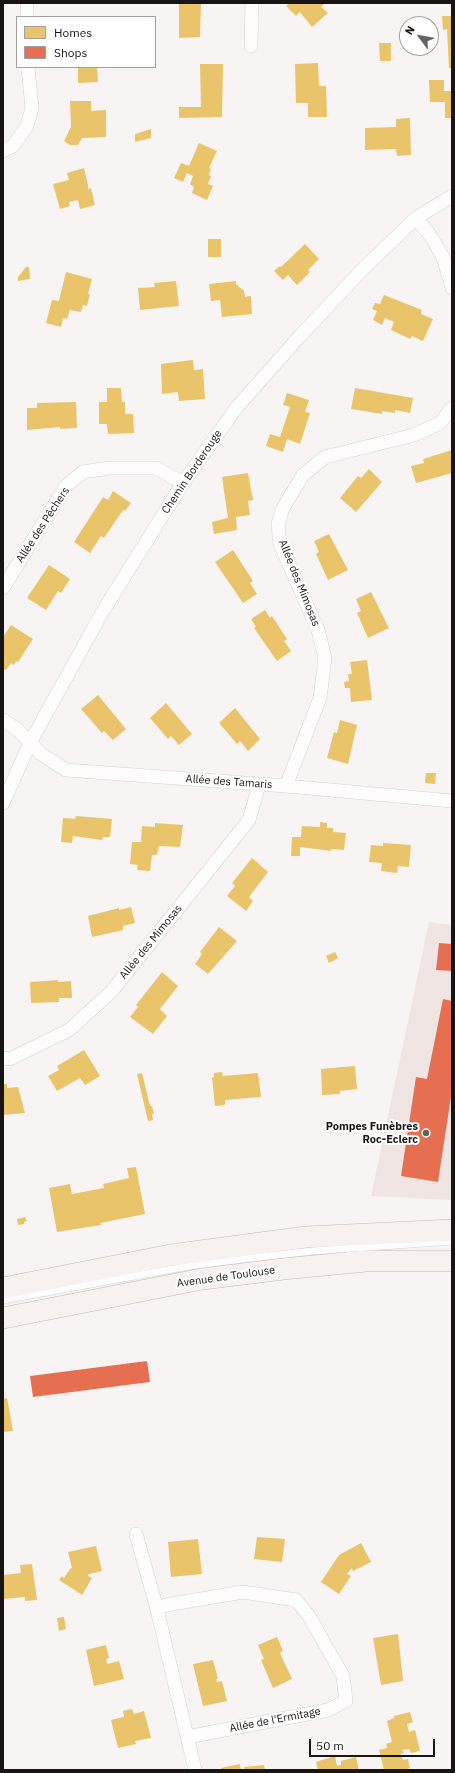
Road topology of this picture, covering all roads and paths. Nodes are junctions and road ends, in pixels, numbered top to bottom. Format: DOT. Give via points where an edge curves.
graph roads {
  1 [pos="26,3"];
  2 [pos="252,3"];
  3 [pos="27,16"];
  4 [pos="251,46"];
  5 [pos="28,68"];
  6 [pos="3,151"];
  7 [pos="452,196"];
  8 [pos="416,218"];
  9 [pos="452,288"];
  10 [pos="452,408"];
  11 [pos="182,484"];
  12 [pos="3,588"];
  13 [pos="3,720"];
  14 [pos="30,741"];
  15 [pos="259,785"];
  16 [pos="286,786"];
  17 [pos="452,801"];
  18 [pos="3,804"];
  19 [pos="3,1058"];
  20 [pos="452,1230"];
  21 [pos="452,1241"];
  22 [pos="452,1261"];
  23 [pos="3,1288"];
  24 [pos="3,1300"];
  25 [pos="3,1318"];
  26 [pos="136,1534"];
  27 [pos="157,1609"];
  28 [pos="187,1737"];
  29 [pos="195,1770"];
  1 -- 3 [label="street"];
  2 -- 4 [label="street"];
  5 -- 6 [label="street" via="32,108 27,126 13,146"];
  7 -- 8 [label="street, Chemin Borderouge"];
  8 -- 9 [label="street" via="443,257"];
  8 -- 11 [label="street, Chemin Borderouge" via="363,269 294,342 237,407"];
  10 -- 16 [label="street, Allée des Mimosas" via="440,423 414,435 325,457 303,475 283,508 278,524 280,544 318,630 324,658 320,698"];
  11 -- 12 [label="street, Allée des Pêchers" via="156,468 109,468 83,472 66,486"];
  11 -- 14 [label="street, Chemin Borderouge" via="103,611"];
  13 -- 14 [label="street, Allée des Tamaris"];
  14 -- 15 [label="street, Allée des Tamaris" via="41,754 66,770"];
  14 -- 18 [label="street, Chemin Borderouge"];
  15 -- 16 [label="street, Allée des Tamaris"];
  15 -- 19 [label="street, Allée des Mimosas" via="249,820 111,992 69,1030 10,1059"];
  16 -- 17 [label="street, Allée des Tamaris"];
  20 -- 23 [label="main road" via="298,1238 171,1255"];
  21 -- 24 [label="lane" via="312,1251 227,1261"];
  22 -- 25 [label="main road, Avenue de Toulouse" via="366,1262 202,1279"];
  26 -- 27 [label="street"];
  27 -- 28 [label="street"];
  27 -- 28 [label="street, Allée de l'Ermitage" via="166,1604 244,1592 296,1600 309,1616 343,1676 346,1700 328,1710"];
  28 -- 29 [label="street"];
}
